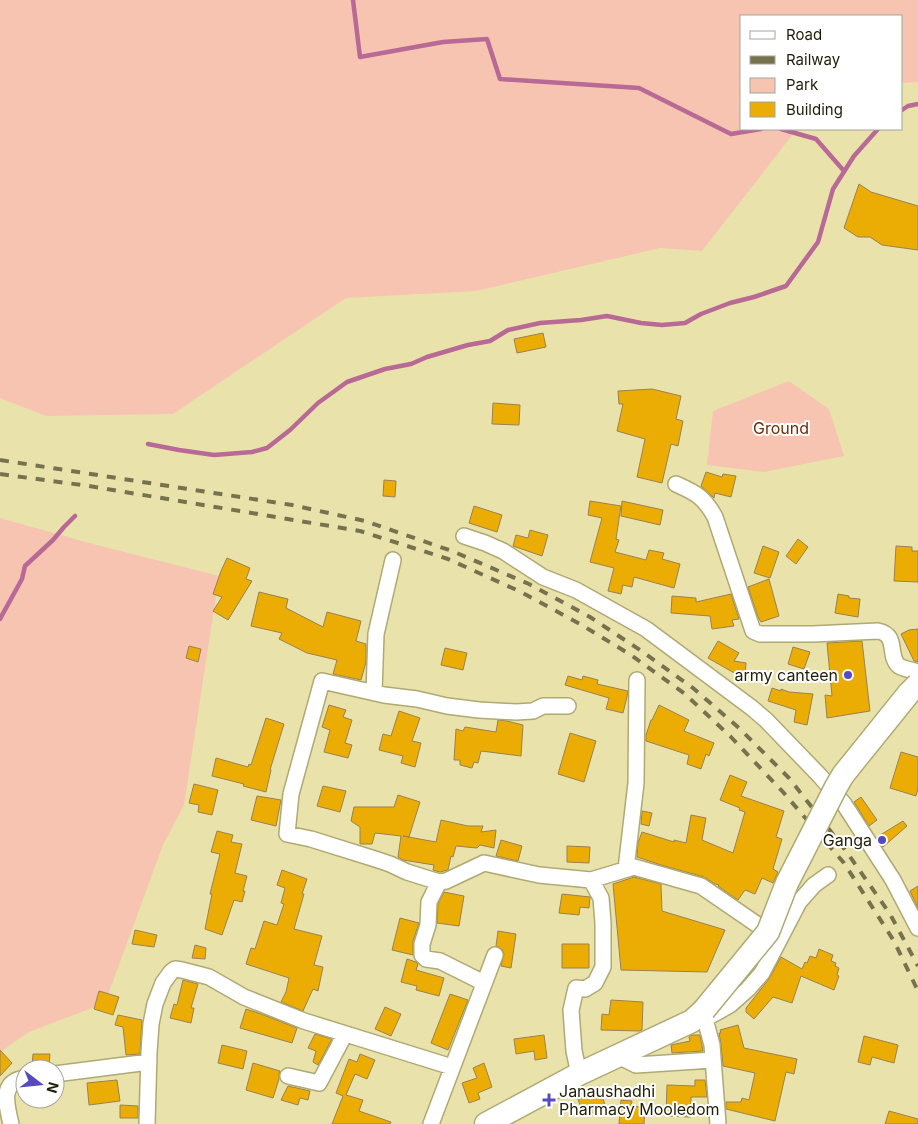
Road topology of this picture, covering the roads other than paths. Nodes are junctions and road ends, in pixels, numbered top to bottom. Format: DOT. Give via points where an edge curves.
graph roads {
  1 [pos="676,484"];
  2 [pos="464,536"];
  3 [pos="393,560"];
  4 [pos="918,672"];
  5 [pos="637,680"];
  6 [pos="918,684"];
  7 [pos="374,693"];
  8 [pos="568,706"];
  9 [pos="626,869"];
  10 [pos="828,875"];
  11 [pos="591,880"];
  12 [pos="439,882"];
  13 [pos="918,928"];
  14 [pos="768,932"];
  15 [pos="495,955"];
  16 [pos="484,983"];
  17 [pos="700,1017"];
  18 [pos="345,1034"];
  19 [pos="618,1056"];
  20 [pos="713,1060"];
  21 [pos="149,1062"];
  22 [pos="452,1067"];
  23 [pos="65,1073"];
  24 [pos="579,1074"];
  25 [pos="288,1076"];
  26 [pos="15,1079"];
  27 [pos="11,1124"];
  28 [pos="147,1124"];
  29 [pos="431,1124"];
  30 [pos="486,1124"];
  31 [pos="718,1124"];
  1 -- 4 [label="street" via="698,495 715,517 753,631 760,634 883,632 890,638 896,662"];
  2 -- 13 [label="street" via="503,552 542,577 576,590 646,629 766,720 844,804 893,880"];
  3 -- 7 [label="street" via="376,634"];
  5 -- 9 [label="street" via="636,783"];
  6 -- 14 [label="main road, bridge" via="843,775 787,882"];
  7 -- 8 [label="street" via="479,710 516,712 533,711 543,706"];
  7 -- 12 [label="street" via="322,681 291,794 287,834 375,859"];
  9 -- 11 [label="street"];
  9 -- 14 [label="street" via="634,867 701,886"];
  10 -- 17 [label="street" via="799,902 762,973 748,989 730,1005"];
  11 -- 12 [label="street" via="539,876 484,863"];
  11 -- 24 [label="street" via="601,898 603,967 595,983 585,989 576,988 571,1010"];
  12 -- 16 [label="street" via="429,902 422,955"];
  14 -- 17 [label="main road, bridge"];
  15 -- 16 [label="street"];
  16 -- 22 [label="street"];
  17 -- 19 [label="main road"];
  17 -- 20 [label="street" via="712,1045"];
  18 -- 21 [label="street" via="244,997 209,977 175,969 163,983 155,1004"];
  18 -- 22 [label="street"];
  18 -- 25 [label="street" via="319,1083"];
  19 -- 20 [label="street" via="636,1065"];
  19 -- 24 [label="main road"];
  20 -- 31 [label="street"];
  21 -- 23 [label="street"];
  21 -- 28 [label="street"];
  22 -- 29 [label="street"];
  24 -- 30 [label="main road"];
  26 -- 27 [label="street" via="8,1084 4,1095"];
}
